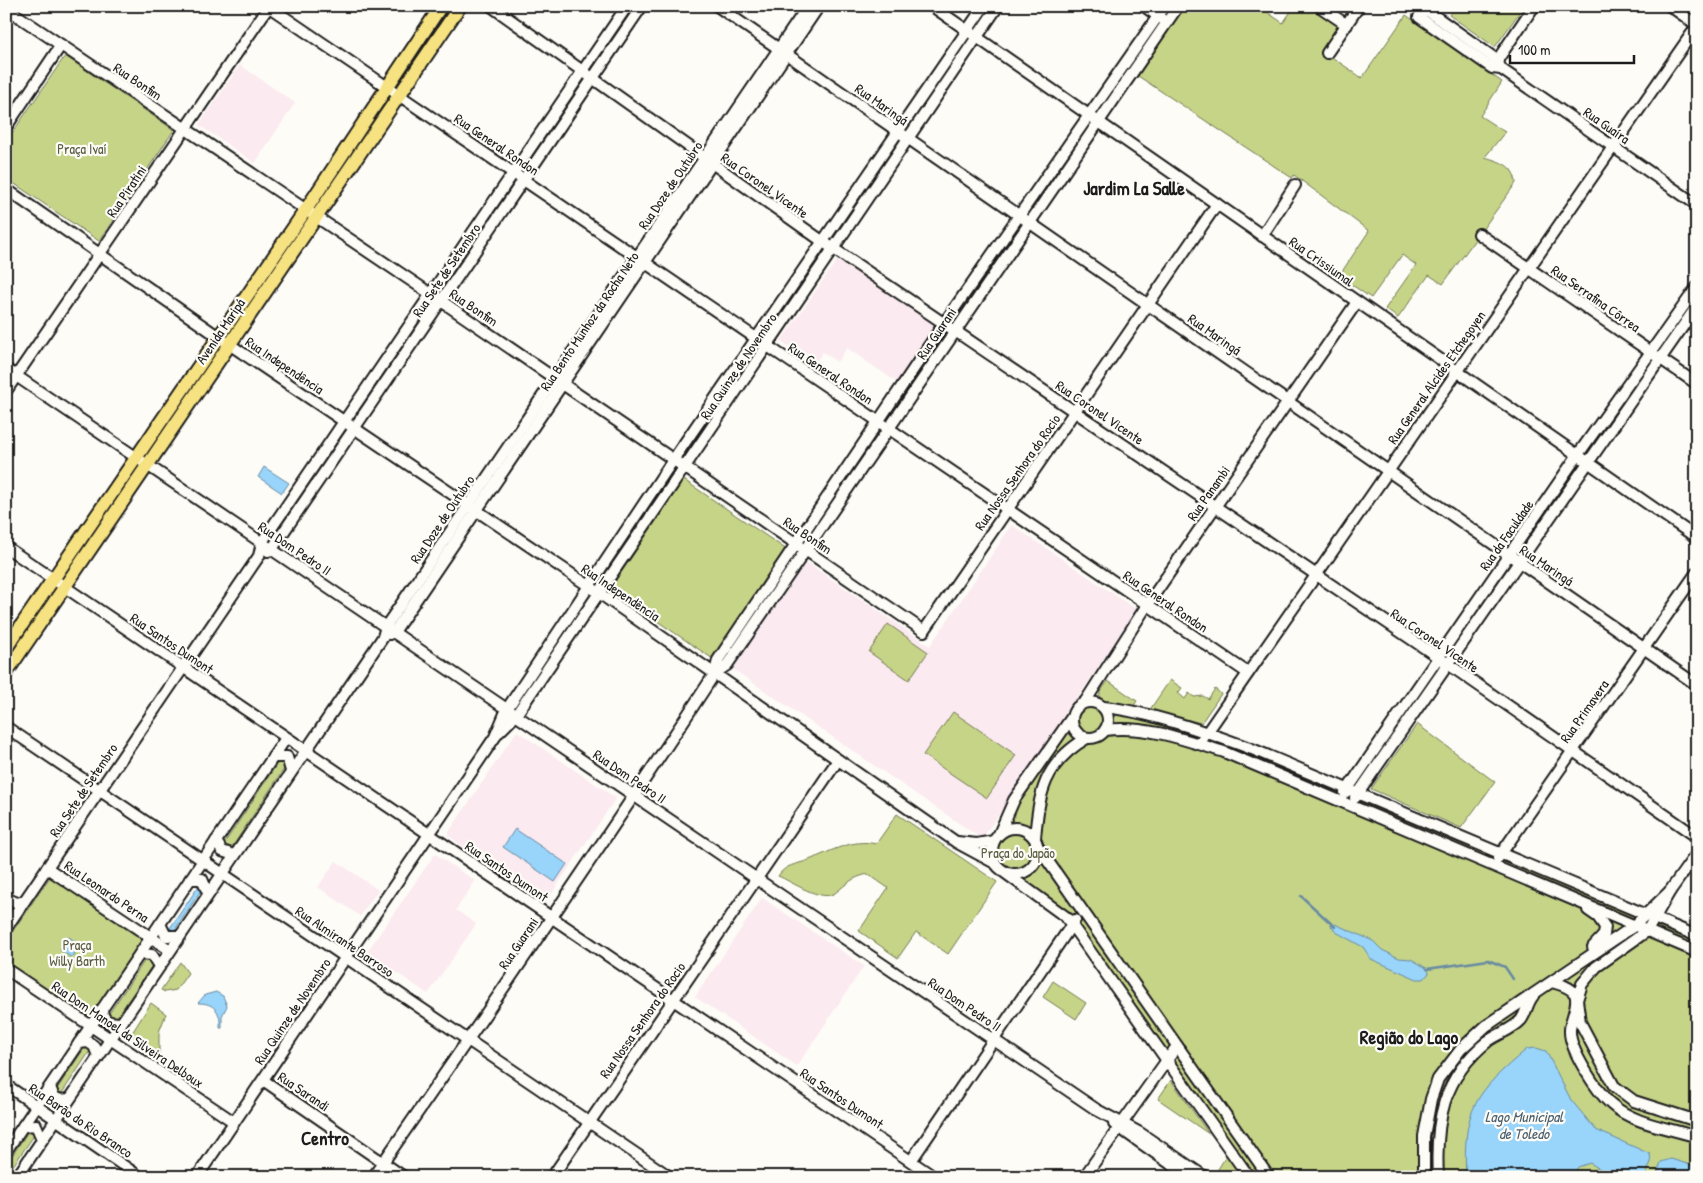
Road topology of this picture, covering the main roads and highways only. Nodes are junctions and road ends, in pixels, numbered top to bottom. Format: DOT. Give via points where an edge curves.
graph roads {
  1 [pos="440,6"];
  2 [pos="460,6"];
  3 [pos="310,214"];
  4 [pos="234,314"];
  5 [pos="244,323"];
  6 [pos="224,340"];
  7 [pos="209,349"];
  8 [pos="220,357"];
  9 [pos="127,470"];
  10 [pos="137,482"];
  11 [pos="66,563"];
  12 [pos="76,571"];
  13 [pos="43,594"];
  14 [pos="53,605"];
  15 [pos="6,648"];
  16 [pos="6,673"];
  1 -- 3 [label="main road, Avenida Maripá"];
  2 -- 3 [label="main road, Avenida Maripá" via="399,95"];
  3 -- 4 [label="main road, Avenida Maripá"];
  3 -- 5 [label="main road, Avenida Maripá"];
  4 -- 5 [label="main road" via="234,320"];
  4 -- 6 [label="main road, Avenida Maripá"];
  5 -- 6 [label="main road, Avenida Maripá"];
  6 -- 7 [label="main road, Avenida Maripá"];
  6 -- 8 [label="main road, Avenida Maripá"];
  7 -- 8 [label="main road"];
  7 -- 9 [label="main road, Avenida Maripá"];
  8 -- 10 [label="main road, Avenida Maripá"];
  9 -- 10 [label="main road" via="136,475"];
  9 -- 11 [label="main road, Avenida Maripá"];
  10 -- 12 [label="main road, Avenida Maripá"];
  11 -- 12 [label="main road" via="66,569"];
  11 -- 13 [label="main road, Avenida Maripá"];
  12 -- 14 [label="main road, Avenida Maripá"];
  13 -- 14 [label="main road" via="52,598"];
  13 -- 15 [label="main road, Avenida Maripá"];
  14 -- 16 [label="main road, Avenida Maripá"];
}
